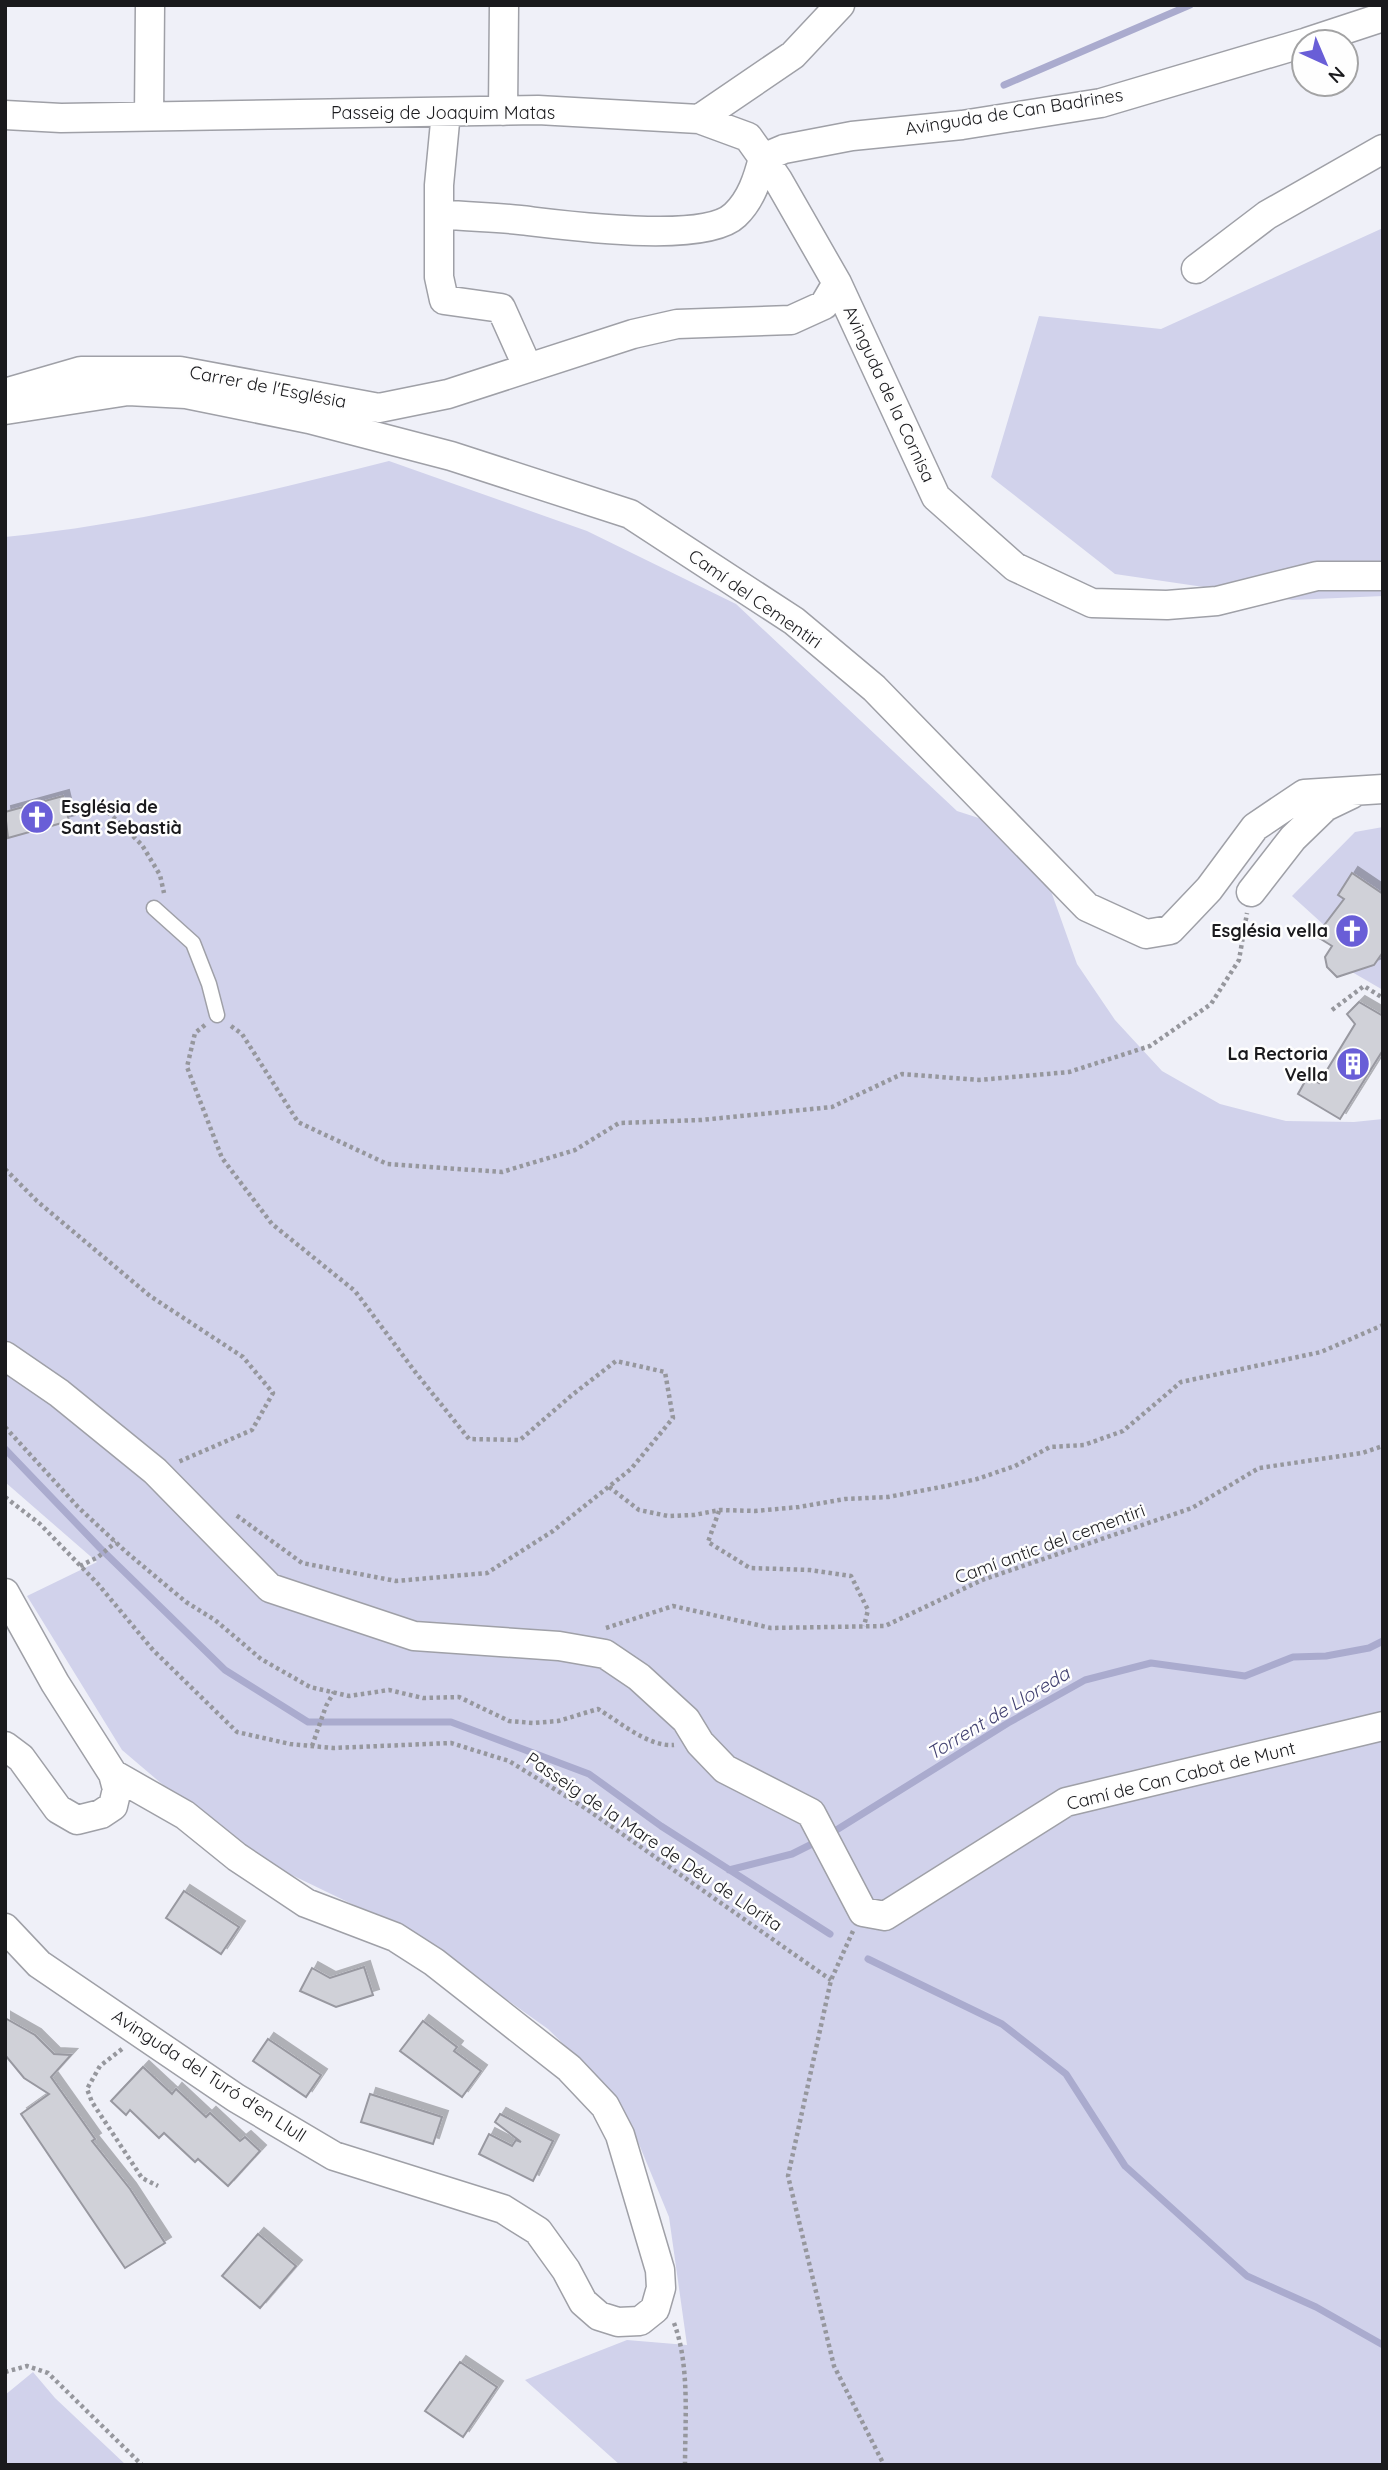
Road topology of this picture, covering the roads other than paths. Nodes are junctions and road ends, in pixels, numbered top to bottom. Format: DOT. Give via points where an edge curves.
graph roads {
  1 [pos="150,5"];
  2 [pos="504,5"];
  3 [pos="840,5"];
  4 [pos="1383,17"];
  5 [pos="1350,28"];
  6 [pos="1290,48"];
  7 [pos="503,111"];
  8 [pos="446,112"];
  9 [pos="5,115"];
  10 [pos="149,116"];
  11 [pos="699,119"];
  12 [pos="1383,149"];
  13 [pos="763,158"];
  14 [pos="441,214"];
  15 [pos="1196,269"];
  16 [pos="837,283"];
  17 [pos="527,366"];
  18 [pos="5,393"];
  19 [pos="5,410"];
  20 [pos="1383,576"];
  21 [pos="1372,789"];
  22 [pos="1251,892"];
  23 [pos="159,903"];
  24 [pos="217,1015"];
  25 [pos="5,1356"];
  26 [pos="6,1597"];
  27 [pos="1383,1726"];
  28 [pos="5,1746"];
  29 [pos="113,1774"];
  30 [pos="5,1928"];
  1 -- 10 [label="street"];
  2 -- 7 [label="street"];
  3 -- 11 [label="street" via="793,55"];
  4 -- 5 [label="street, Avinguda de Can Badrines"];
  6 -- 13 [label="street, Avinguda de Can Badrines" via="1101,103 962,125 852,136 784,149"];
  7 -- 8 [label="street, Passeig de Joaquim Matas"];
  7 -- 11 [label="street, Passeig de Joaquim Matas"];
  8 -- 10 [label="street, Passeig de Joaquim Matas"];
  8 -- 14 [label="street"];
  9 -- 10 [label="street, Passeig de Joaquim Matas"];
  11 -- 13 [label="street, Avinguda de la Cornisa" via="748,137"];
  12 -- 15 [label="street" via="1267,215"];
  13 -- 14 [label="street" via="757,184 735,216 711,228 584,229"];
  13 -- 16 [label="street, Avinguda de la Cornisa"];
  14 -- 17 [label="street" via="439,277 444,300 501,308"];
  16 -- 17 [label="street, Carrer de l'Església" via="824,305 792,320 677,324"];
  16 -- 20 [label="street, Avinguda de la Cornisa" via="936,497 1016,568 1092,603 1217,601 1317,576"];
  17 -- 18 [label="street, Carrer de l'Església" via="448,394 379,408 180,370 81,371"];
  19 -- 21 [label="street, Camí del Cementiri" via="128,391 186,394 309,419 451,456 630,514 794,621 874,688 1087,906 1146,934 1170,929 1209,889 1255,827 1304,794"];
  21 -- 22 [label="street" via="1325,807 1293,838"];
  23 -- 24 [label="lane" via="192,943"];
  25 -- 27 [label="street, Camí de Can Cabot de Munt" via="155,1471 270,1588 414,1636 559,1646 605,1654 639,1677 686,1720 725,1769 811,1813 863,1912 885,1916 1066,1802"];
  26 -- 29 [label="street"];
  28 -- 29 [label="street" via="21,1759 58,1809 77,1820 113,1806 117,1789"];
  29 -- 30 [label="street, Avinguda del Turó d'en Llull" via="185,1815 306,1903 395,1937 569,2068 605,2106 620,2135 660,2270 655,2308 640,2321 618,2322 599,2316 583,2302 538,2231 503,2209 334,2156 236,2098 39,1964"];
}
